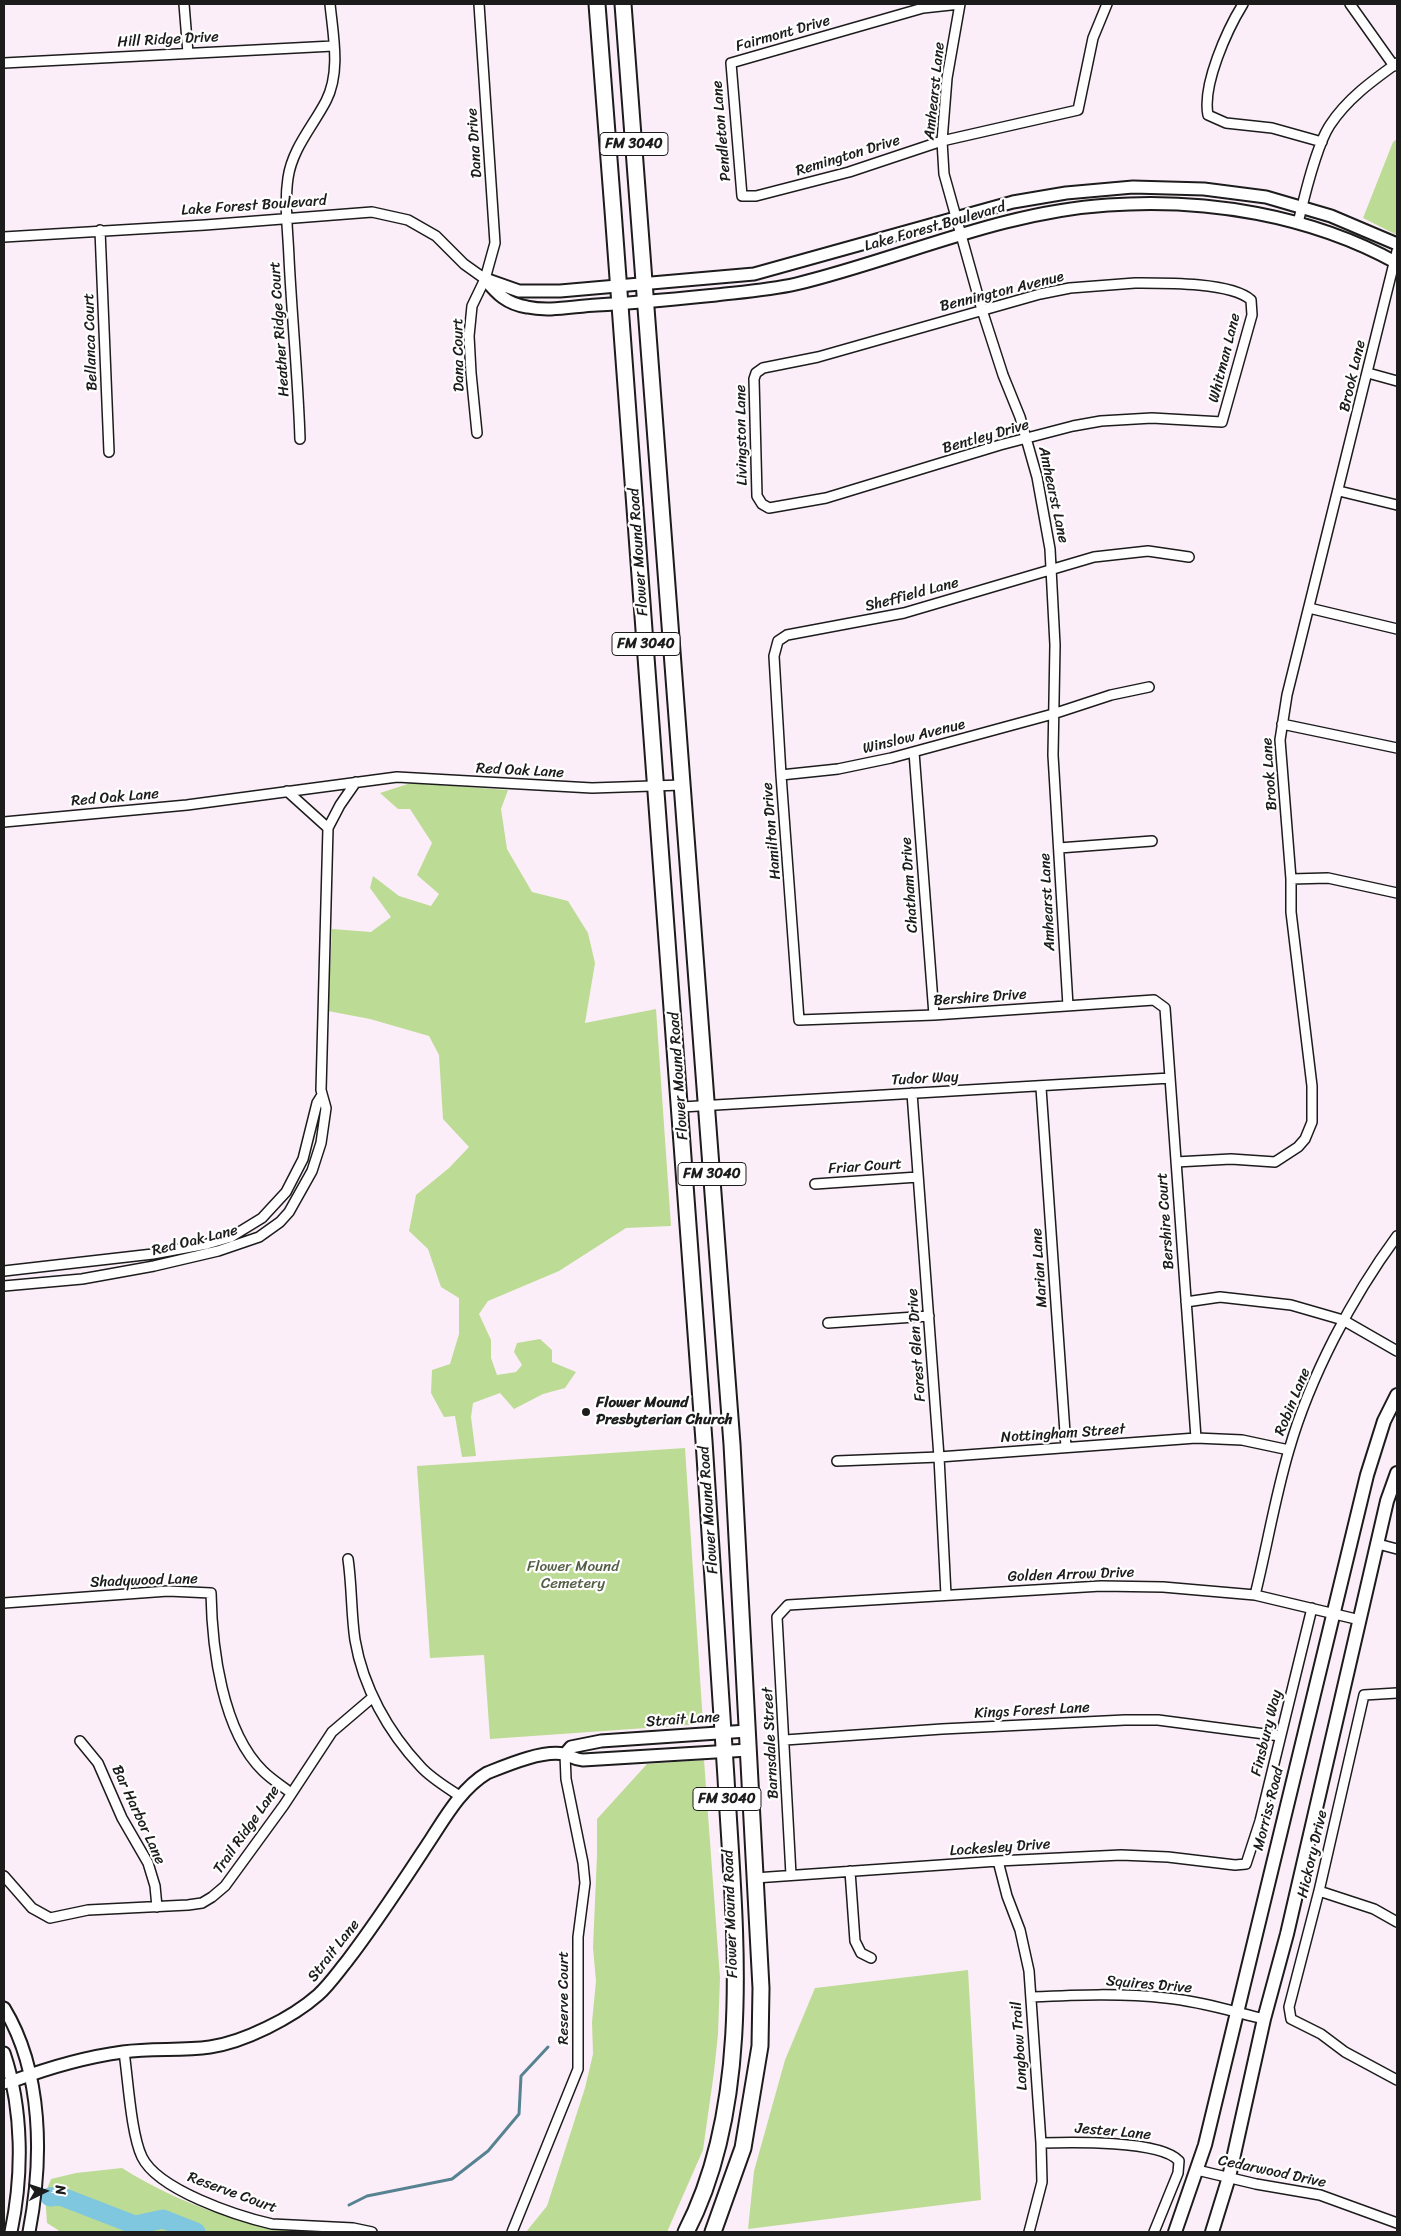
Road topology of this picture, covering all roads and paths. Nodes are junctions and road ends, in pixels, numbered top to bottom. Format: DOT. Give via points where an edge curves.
graph roads {
  1 [pos="184,4"];
  2 [pos="330,4"];
  3 [pos="479,4"];
  4 [pos="597,4"];
  5 [pos="623,4"];
  6 [pos="960,4"];
  7 [pos="1107,4"];
  8 [pos="1243,4"];
  9 [pos="1350,4"];
  10 [pos="334,46"];
  11 [pos="188,52"];
  12 [pos="4,63"];
  13 [pos="731,63"];
  14 [pos="1396,64"];
  15 [pos="942,141"];
  16 [pos="1322,142"];
  17 [pos="742,196"];
  18 [pos="1302,207"];
  19 [pos="287,218"];
  20 [pos="956,218"];
  21 [pos="1298,224"];
  22 [pos="100,230"];
  23 [pos="960,235"];
  24 [pos="4,237"];
  25 [pos="1397,244"];
  26 [pos="1396,258"];
  27 [pos="485,279"];
  28 [pos="644,284"];
  29 [pos="619,287"];
  30 [pos="1250,300"];
  31 [pos="646,302"];
  32 [pos="620,305"];
  33 [pos="982,310"];
  34 [pos="763,368"];
  35 [pos="1368,373"];
  36 [pos="1397,381"];
  37 [pos="1222,422"];
  38 [pos="477,433"];
  39 [pos="1026,438"];
  40 [pos="300,439"];
  41 [pos="109,452"];
  42 [pos="1339,490"];
  43 [pos="762,504"];
  44 [pos="1397,505"];
  45 [pos="1189,557"];
  46 [pos="1052,569"];
  47 [pos="1309,608"];
  48 [pos="1397,629"];
  49 [pos="778,641"];
  50 [pos="1149,687"];
  51 [pos="1053,714"];
  52 [pos="1282,724"];
  53 [pos="1397,748"];
  54 [pos="914,752"];
  55 [pos="780,775"];
  56 [pos="356,782"];
  57 [pos="682,785"];
  58 [pos="657,786"];
  59 [pos="287,791"];
  60 [pos="4,822"];
  61 [pos="328,828"];
  62 [pos="1152,842"];
  63 [pos="1059,848"];
  64 [pos="1291,880"];
  65 [pos="1397,893"];
  66 [pos="1161,1005"];
  67 [pos="1068,1006"];
  68 [pos="934,1015"];
  69 [pos="799,1020"];
  70 [pos="1170,1078"];
  71 [pos="1041,1088"];
  72 [pos="912,1093"];
  73 [pos="322,1095"];
  74 [pos="706,1106"];
  75 [pos="682,1107"];
  76 [pos="1176,1162"];
  77 [pos="918,1177"];
  78 [pos="815,1184"];
  79 [pos="1397,1236"];
  80 [pos="4,1271"];
  81 [pos="4,1286"];
  82 [pos="1186,1302"];
  83 [pos="929,1316"];
  84 [pos="1343,1320"];
  85 [pos="828,1323"];
  86 [pos="1397,1350"];
  87 [pos="1397,1395"];
  88 [pos="1196,1438"];
  89 [pos="732,1444"];
  90 [pos="704,1446"];
  91 [pos="1066,1447"];
  92 [pos="1288,1450"];
  93 [pos="939,1456"];
  94 [pos="837,1461"];
  95 [pos="1397,1474"];
  96 [pos="1378,1544"];
  97 [pos="1397,1549"];
  98 [pos="348,1560"];
  99 [pos="946,1595"];
  100 [pos="1256,1595"];
  101 [pos="4,1603"];
  102 [pos="1312,1608"];
  103 [pos="781,1611"];
  104 [pos="1334,1613"];
  105 [pos="1360,1620"];
  106 [pos="1397,1693"];
  107 [pos="373,1697"];
  108 [pos="747,1731"];
  109 [pos="723,1733"];
  110 [pos="1280,1736"];
  111 [pos="785,1740"];
  112 [pos="80,1741"];
  113 [pos="748,1750"];
  114 [pos="724,1751"];
  115 [pos="565,1754"];
  116 [pos="291,1793"];
  117 [pos="461,1797"];
  118 [pos="998,1861"];
  119 [pos="1246,1864"];
  120 [pos="850,1871"];
  121 [pos="4,1876"];
  122 [pos="791,1876"];
  123 [pos="755,1878"];
  124 [pos="1319,1891"];
  125 [pos="157,1907"];
  126 [pos="1397,1922"];
  127 [pos="871,1958"];
  128 [pos="1031,1996"];
  129 [pos="4,2008"];
  130 [pos="1237,2012"];
  131 [pos="1264,2019"];
  132 [pos="124,2052"];
  133 [pos="4,2053"];
  134 [pos="31,2074"];
  135 [pos="1397,2080"];
  136 [pos="8,2083"];
  137 [pos="1041,2142"];
  138 [pos="1197,2170"];
  139 [pos="1229,2177"];
  140 [pos="1397,2223"];
  141 [pos="689,2229"];
  142 [pos="11,2232"];
  143 [pos="29,2232"];
  144 [pos="372,2232"];
  145 [pos="512,2232"];
  146 [pos="713,2232"];
  147 [pos="1029,2232"];
  148 [pos="1154,2232"];
  149 [pos="1175,2232"];
  150 [pos="1212,2232"];
  1 -- 11 [label="street"];
  2 -- 10 [label="street, Heather Ridge Court"];
  3 -- 27 [label="street, Dana Drive" via="495,244"];
  4 -- 29 [label="main road, Flower Mound Road / FM 3040"];
  5 -- 28 [label="main road, Flower Mound Road / FM 3040"];
  6 -- 13 [label="street, Fairmont Drive" via="923,8"];
  6 -- 15 [label="street, Amhearst Lane" via="947,78"];
  7 -- 15 [label="street, Remington Drive" via="1093,38 1078,110"];
  8 -- 16 [label="street" via="1221,46 1207,96 1208,115 1226,123 1272,128"];
  9 -- 14 [label="street"];
  10 -- 11 [label="street, Hill Ridge Drive"];
  10 -- 19 [label="street, Heather Ridge Court" via="332,87 288,176"];
  11 -- 12 [label="street, Hill Ridge Drive"];
  13 -- 17 [label="street, Pendleton Lane"];
  14 -- 16 [label="street" via="1351,99 1328,127"];
  15 -- 17 [label="street, Remington Drive" via="849,172 756,196"];
  15 -- 20 [label="street, Amhearst Lane" via="944,174"];
  16 -- 18 [label="street"];
  18 -- 20 [label="street, Lake Forest Boulevard" via="1228,191 1133,187 1038,197"];
  18 -- 21 [label="street"];
  18 -- 25 [label="street, Lake Forest Boulevard"];
  19 -- 22 [label="street, Lake Forest Boulevard"];
  19 -- 27 [label="street, Lake Forest Boulevard" via="372,212 408,220 436,236 464,264"];
  19 -- 40 [label="street, Heather Ridge Court"];
  20 -- 23 [label="street, Amhearst Lane"];
  20 -- 28 [label="street, Lake Forest Boulevard" via="768,271"];
  21 -- 23 [label="street, Lake Forest Boulevard" via="1249,211 1208,206 1134,204 1057,210"];
  21 -- 26 [label="street, Lake Forest Boulevard"];
  22 -- 24 [label="street, Lake Forest Boulevard"];
  22 -- 41 [label="street, Bellanca Court"];
  23 -- 31 [label="street, Lake Forest Boulevard" via="797,283"];
  23 -- 33 [label="street, Amhearst Lane"];
  26 -- 35 [label="street, Brook Lane"];
  27 -- 29 [label="street, Lake Forest Boulevard" via="519,291"];
  27 -- 32 [label="street, Lake Forest Boulevard" via="501,298 528,308"];
  27 -- 38 [label="street, Dana Court" via="472,306 469,336"];
  28 -- 29 [label="street, Lake Forest Boulevard"];
  28 -- 31 [label="main road, Flower Mound Road / FM 3040"];
  29 -- 32 [label="main road, Flower Mound Road / FM 3040"];
  30 -- 33 [label="street, Bennington Avenue" via="1243,293 1196,285 1135,283 1070,288"];
  30 -- 37 [label="street, Whitman Lane" via="1252,314"];
  31 -- 32 [label="street, Lake Forest Boulevard"];
  31 -- 57 [label="main road, Flower Mound Road / FM 3040"];
  32 -- 58 [label="main road, Flower Mound Road / FM 3040"];
  33 -- 34 [label="street, Bennington Avenue" via="818,357"];
  33 -- 39 [label="street, Amhearst Lane"];
  34 -- 43 [label="street, Livingston Lane" via="754,379 758,496"];
  35 -- 36 [label="street"];
  35 -- 42 [label="street, Brook Lane"];
  37 -- 39 [label="street, Bentley Drive" via="1152,418 1101,422"];
  39 -- 43 [label="street, Bentley Drive" via="826,498 781,507 769,508"];
  39 -- 46 [label="street, Amhearst Lane" via="1044,510"];
  42 -- 44 [label="street"];
  42 -- 47 [label="street, Brook Lane"];
  45 -- 46 [label="street, Sheffield Lane" via="1134,551 1094,557"];
  46 -- 49 [label="street, Sheffield Lane" via="904,613 787,636"];
  46 -- 51 [label="street, Amhearst Lane" via="1056,645"];
  47 -- 48 [label="street"];
  47 -- 52 [label="street, Brook Lane"];
  49 -- 55 [label="street, Hamilton Drive" via="774,656"];
  50 -- 51 [label="street, Winslow Avenue" via="1111,695"];
  51 -- 54 [label="street, Winslow Avenue"];
  51 -- 63 [label="street, Amhearst Lane"];
  52 -- 53 [label="street"];
  52 -- 64 [label="street, Brook Lane" via="1280,740"];
  54 -- 55 [label="street, Winslow Avenue" via="838,769"];
  54 -- 68 [label="street, Chatham Drive"];
  55 -- 69 [label="street, Hamilton Drive"];
  56 -- 58 [label="street, Red Oak Lane" via="397,776 564,787"];
  56 -- 59 [label="street, Red Oak Lane"];
  56 -- 61 [label="street, Red Oak Lane"];
  57 -- 58 [label="street, Red Oak Lane"];
  57 -- 74 [label="main road, Flower Mound Road / FM 3040"];
  58 -- 75 [label="main road, Flower Mound Road / FM 3040"];
  59 -- 60 [label="street, Red Oak Lane" via="187,805"];
  59 -- 61 [label="street"];
  61 -- 73 [label="street, Red Oak Lane"];
  62 -- 63 [label="street"];
  63 -- 67 [label="street, Amhearst Lane"];
  64 -- 65 [label="street" via="1328,878"];
  64 -- 76 [label="street, Brook Lane" via="1291,912 1312,1086 1312,1122 1308,1134 1298,1148 1275,1162 1231,1159"];
  66 -- 67 [label="street, Bershire Drive" via="1154,1000"];
  66 -- 70 [label="street, Bershire Court" via="1165,1008"];
  67 -- 68 [label="street, Bershire Drive"];
  68 -- 69 [label="street, Bershire Drive"];
  70 -- 71 [label="street, Tudor Way"];
  70 -- 76 [label="street, Bershire Court"];
  71 -- 72 [label="street, Tudor Way"];
  71 -- 91 [label="street, Marian Lane"];
  72 -- 74 [label="street, Tudor Way"];
  72 -- 77 [label="street, Forest Glen Drive"];
  73 -- 80 [label="street, Red Oak Lane" via="317,1103 303,1159 286,1192 262,1218 231,1237 153,1254"];
  73 -- 81 [label="street, Red Oak Lane" via="326,1108 312,1171 289,1212 259,1237 218,1251 154,1266 82,1279"];
  74 -- 75 [label="street, Tudor Way"];
  74 -- 89 [label="main road, Flower Mound Road / FM 3040"];
  75 -- 90 [label="main road, Flower Mound Road / FM 3040"];
  76 -- 82 [label="street, Bershire Court"];
  77 -- 78 [label="street, Friar Court"];
  77 -- 83 [label="street, Forest Glen Drive"];
  79 -- 84 [label="street, Robin Lane"];
  82 -- 84 [label="street" via="1220,1298 1291,1305"];
  82 -- 88 [label="street, Bershire Court"];
  83 -- 85 [label="street"];
  83 -- 93 [label="street, Forest Glen Drive"];
  84 -- 86 [label="street"];
  84 -- 92 [label="street, Robin Lane"];
  87 -- 104 [label="main road, Morriss Road" via="1384,1422 1367,1475"];
  88 -- 91 [label="street, Nottingham Street"];
  88 -- 92 [label="street, Nottingham Street" via="1242,1440"];
  89 -- 90 [label="main road"];
  89 -- 108 [label="main road, Flower Mound Road / FM 3040"];
  90 -- 109 [label="main road, Flower Mound Road / FM 3040"];
  91 -- 93 [label="street, Nottingham Street"];
  92 -- 100 [label="street, Robin Lane"];
  93 -- 94 [label="street, Nottingham Street"];
  93 -- 99 [label="street, Forest Glen Drive"];
  95 -- 96 [label="main road" via="1387,1500"];
  96 -- 97 [label="street"];
  96 -- 105 [label="main road"];
  98 -- 107 [label="street" via="355,1640"];
  99 -- 100 [label="street, Golden Arrow Drive" via="1101,1586 1164,1587"];
  99 -- 103 [label="street, Golden Arrow Drive" via="788,1605"];
  100 -- 102 [label="street, Golden Arrow Drive"];
  101 -- 116 [label="street, Shadywood Lane" via="168,1591 211,1593 216,1659 231,1714 245,1747 263,1771"];
  102 -- 104 [label="street, Golden Arrow Drive"];
  102 -- 110 [label="street, Finsbury Way"];
  103 -- 111 [label="street, Barnsdale Street" via="777,1617"];
  104 -- 105 [label="street, Golden Arrow Drive"];
  104 -- 130 [label="main road, Morriss Road"];
  105 -- 131 [label="main road"];
  106 -- 124 [label="street, Hickory Drive" via="1364,1695"];
  107 -- 116 [label="street, Trail Ridge Lane" via="332,1732"];
  107 -- 117 [label="street" via="422,1769"];
  108 -- 109 [label="street, Strait Lane"];
  108 -- 113 [label="main road, Flower Mound Road / FM 3040"];
  109 -- 114 [label="main road, Flower Mound Road / FM 3040"];
  109 -- 115 [label="street, Strait Lane" via="601,1741 572,1747"];
  110 -- 111 [label="street, Kings Forest Lane" via="1184,1723 1124,1720"];
  110 -- 119 [label="street, Finsbury Way" via="1260,1822"];
  111 -- 122 [label="street, Barnsdale Street"];
  112 -- 125 [label="street, Bar Harbor Lane" via="98,1763 122,1818 148,1863"];
  113 -- 114 [label="street, Strait Lane"];
  113 -- 123 [label="main road, Flower Mound Road / FM 3040"];
  114 -- 115 [label="street, Strait Lane" via="583,1760 572,1759"];
  114 -- 141 [label="main road, Flower Mound Road / FM 3040" via="734,1933 734,2046 717,2152"];
  115 -- 117 [label="street, Strait Lane" via="539,1756 486,1773"];
  115 -- 145 [label="street, Reserve Court" via="567,1786 585,1882 578,1937 578,2069"];
  116 -- 125 [label="street, Trail Ridge Lane" via="225,1886 202,1902"];
  117 -- 132 [label="street, Strait Lane" via="359,1946 318,1995 272,2025 237,2040 211,2047"];
  118 -- 119 [label="street, Lockesley Drive" via="1121,1855"];
  118 -- 120 [label="street, Lockesley Drive"];
  118 -- 128 [label="street, Longbow Trail" via="1006,1896 1025,1949"];
  120 -- 122 [label="street, Lockesley Drive"];
  120 -- 127 [label="street" via="855,1941 861,1953"];
  121 -- 125 [label="street, Trail Ridge Lane" via="32,1908 50,1918 88,1910"];
  122 -- 123 [label="street, Lockesley Drive"];
  123 -- 146 [label="main road, Flower Mound Road / FM 3040" via="761,1988 760,2046 743,2148"];
  124 -- 126 [label="street" via="1374,1909"];
  124 -- 135 [label="street, Hickory Drive" via="1289,2007 1291,2019"];
  128 -- 130 [label="street, Squires Drive" via="1128,1995 1207,2004"];
  128 -- 137 [label="street, Longbow Trail"];
  129 -- 134 [label="street" via="23,2045"];
  130 -- 131 [label="street, Squires Drive"];
  130 -- 138 [label="main road, Morriss Road"];
  131 -- 139 [label="main road"];
  132 -- 134 [label="street, Strait Lane"];
  132 -- 144 [label="street, Reserve Court" via="141,2156 159,2179 196,2198 259,2221"];
  133 -- 136 [label="street"];
  134 -- 136 [label="street, Strait Lane"];
  134 -- 143 [label="street" via="38,2155"];
  136 -- 142 [label="street" via="20,2174"];
  137 -- 147 [label="street, Longbow Trail" via="1042,2182"];
  137 -- 148 [label="street, Jester Lane" via="1133,2146 1174,2154 1179,2161 1178,2173"];
  138 -- 139 [label="street, Cedarwood Drive"];
  138 -- 149 [label="main road, Morriss Road"];
  139 -- 140 [label="street, Cedarwood Drive" via="1320,2195"];
  139 -- 150 [label="main road"];
}
